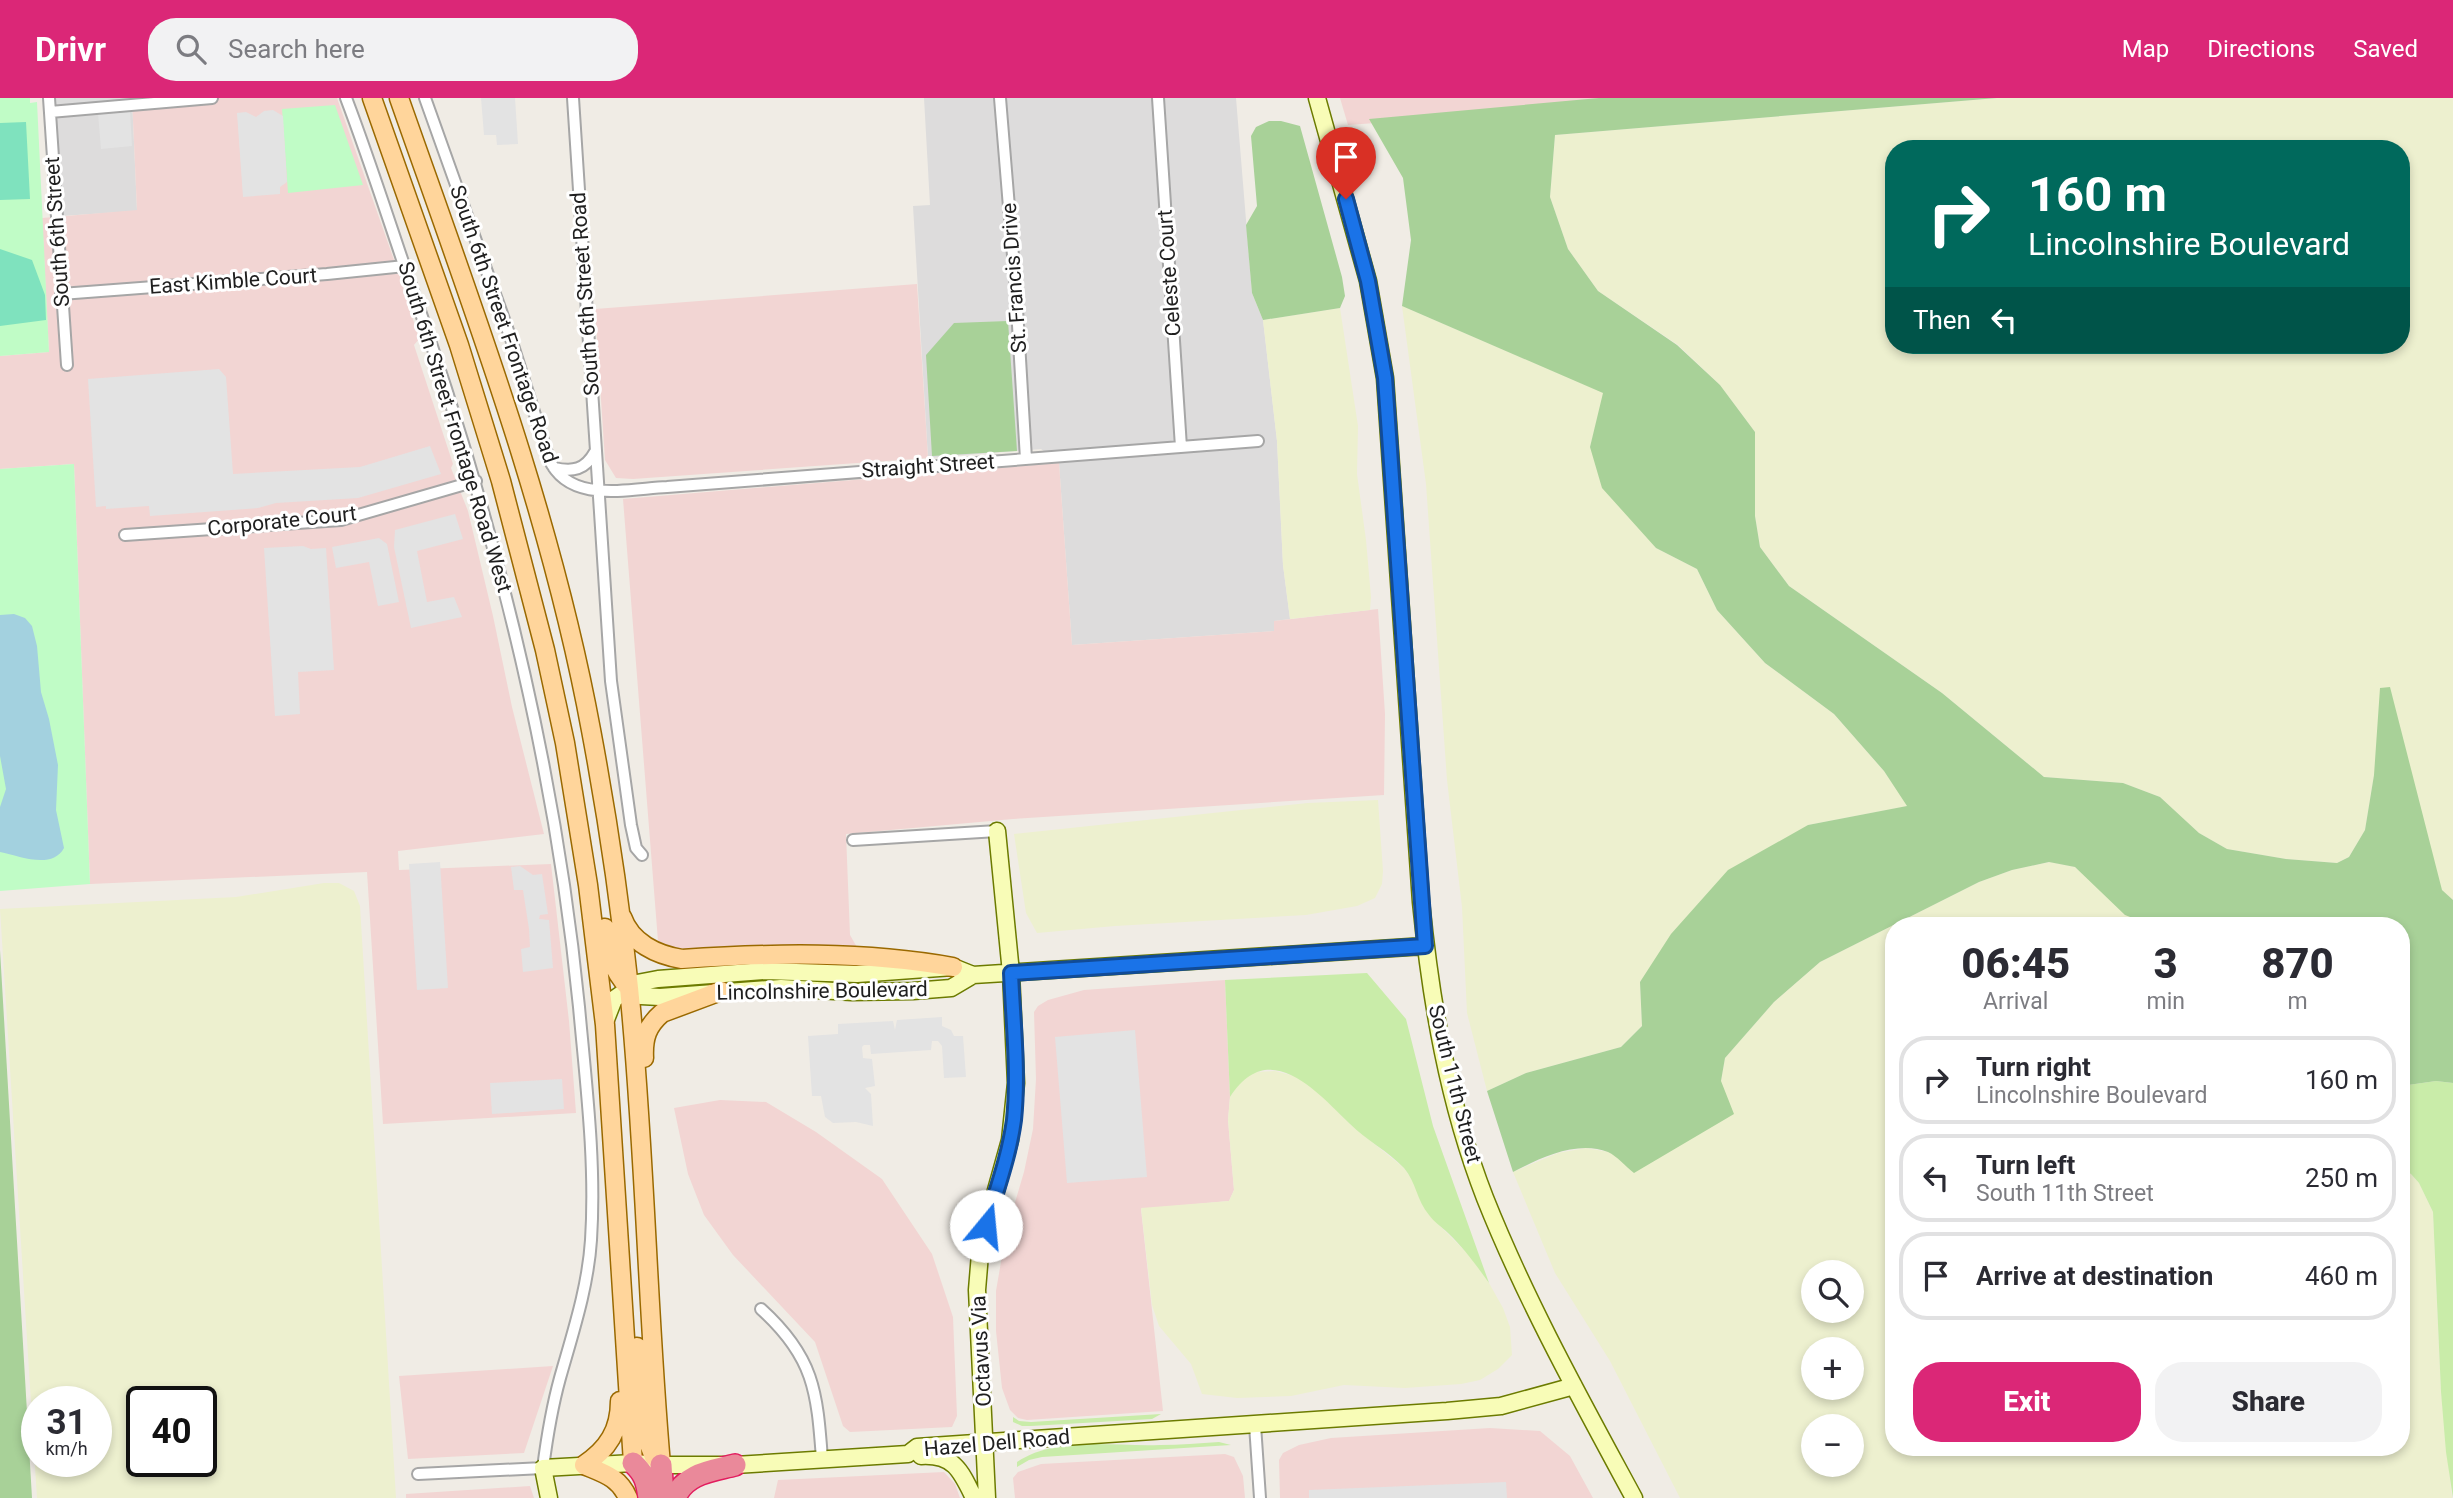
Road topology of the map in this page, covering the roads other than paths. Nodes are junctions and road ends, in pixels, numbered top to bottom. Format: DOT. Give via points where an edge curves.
graph roads {
  1 [pos="49,98"];
  2 [pos="212,98"];
  3 [pos="346,98"];
  4 [pos="372,98"];
  5 [pos="400,98"];
  6 [pos="425,98"];
  7 [pos="573,98"];
  8 [pos="1000,98"];
  9 [pos="1158,98"];
  10 [pos="1317,98"];
  11 [pos="50,113"];
  12 [pos="405,266"];
  13 [pos="61,294"];
  14 [pos="67,365"];
  15 [pos="1258,441"];
  16 [pos="1181,447"];
  17 [pos="596,450"];
  18 [pos="1026,458"];
  19 [pos="554,468"];
  20 [pos="476,481"];
  21 [pos="598,490"];
  22 [pos="125,535"];
  23 [pos="547,659"];
  24 [pos="997,831"];
  25 [pos="853,841"];
  26 [pos="642,855"];
  27 [pos="618,900"];
  28 [pos="1425,946"];
  29 [pos="953,967"];
  30 [pos="1011,973"];
  31 [pos="973,975"];
  32 [pos="629,988"];
  33 [pos="721,991"];
  34 [pos="605,1025"];
  35 [pos="648,1267"];
  36 [pos="623,1289"];
  37 [pos="761,1309"];
  38 [pos="1574,1387"];
  39 [pos="1255,1425"];
  40 [pos="986,1442"];
  41 [pos="908,1454"];
  42 [pos="822,1459"];
  43 [pos="634,1463"];
  44 [pos="584,1465"];
  45 [pos="661,1465"];
  46 [pos="735,1465"];
  47 [pos="543,1468"];
  48 [pos="418,1474"];
  49 [pos="549,1498"];
  50 [pos="628,1498"];
  51 [pos="635,1498"];
  52 [pos="649,1498"];
  53 [pos="663,1498"];
  54 [pos="675,1498"];
  55 [pos="974,1498"];
  56 [pos="987,1498"];
  57 [pos="1259,1498"];
  58 [pos="1634,1498"];
  1 -- 11 [label="street, South 6th Street"];
  2 -- 11 [label="street"];
  3 -- 12 [label="street, South 6th Street Frontage Road West"];
  4 -- 23 [label="main road" via="489,441"];
  5 -- 27 [label="main road" via="478,317 529,480 590,727"];
  6 -- 19 [label="street, South 6th Street Frontage Road"];
  7 -- 17 [label="street, South 6th Street Road"];
  8 -- 18 [label="street, St. Francis Drive"];
  9 -- 16 [label="street, Celeste Court"];
  10 -- 28 [label="street, South 11th Street" via="1368,281 1385,378"];
  11 -- 13 [label="street, South 6th Street"];
  12 -- 13 [label="street, East Kimble Court"];
  12 -- 20 [label="street, South 6th Street Frontage Road West"];
  13 -- 14 [label="street, South 6th Street"];
  15 -- 16 [label="street, Straight Street"];
  16 -- 18 [label="street, Straight Street"];
  17 -- 19 [label="street" via="589,462 576,470"];
  17 -- 21 [label="street, South 6th Street Road"];
  18 -- 21 [label="street, Straight Street"];
  19 -- 21 [label="street, South 6th Street Frontage Road" via="574,486"];
  20 -- 22 [label="street, Corporate Court" via="341,520"];
  20 -- 47 [label="street, South 6th Street Frontage Road West" via="517,634 551,800 576,978 588,1108 593,1204 589,1260 548,1427"];
  21 -- 26 [label="street" via="617,735 636,848"];
  23 -- 32 [label="main road" via="574,729 609,953 615,972"];
  23 -- 34 [label="main road" via="578,820"];
  24 -- 25 [label="street"];
  24 -- 30 [label="street, Octavus Via"];
  27 -- 29 [label="main road" via="631,933 646,947 670,957 793,954"];
  27 -- 32 [label="main road"];
  28 -- 30 [label="street, Lincolnshire Boulevard"];
  28 -- 38 [label="street, South 11th Street" via="1444,1059 1473,1162 1513,1262"];
  29 -- 31 [label="street, Lincolnshire Boulevard"];
  29 -- 32 [label="street, Lincolnshire Boulevard" via="857,974 765,971 658,979"];
  30 -- 31 [label="street, Lincolnshire Boulevard"];
  30 -- 40 [label="street, Octavus Via" via="1014,1119 984,1236 977,1290"];
  31 -- 33 [label="street, Lincolnshire Boulevard" via="951,988 913,991"];
  32 -- 33 [label="street, Lincolnshire Boulevard" via="641,996 660,997"];
  32 -- 34 [label="street" via="614,999"];
  32 -- 35 [label="main road"];
  33 -- 35 [label="main road" via="663,1013 647,1030 643,1043 654,1224"];
  34 -- 36 [label="main road"];
  35 -- 45 [label="main road"];
  36 -- 43 [label="main road"];
  36 -- 44 [label="main road" via="616,1334 618,1424 611,1441"];
  36 -- 45 [label="main road" via="636,1333 645,1434"];
  37 -- 42 [label="street" via="786,1333 808,1370 817,1402"];
  38 -- 39 [label="street, Hazel Dell Road" via="1501,1406"];
  38 -- 58 [label="street, South 11th Street"];
  39 -- 40 [label="street, Hazel Dell Road"];
  39 -- 57 [label="street"];
  40 -- 41 [label="street, Hazel Dell Road" via="917,1447"];
  40 -- 56 [label="street, Octavus Via"];
  41 -- 42 [label="street, Hazel Dell Road"];
  41 -- 55 [label="street" via="948,1460 961,1472"];
  42 -- 46 [label="street, Hazel Dell Road"];
  43 -- 44 [label="street, Hazel Dell Road"];
  43 -- 45 [label="street, Hazel Dell Road"];
  43 -- 51 [label="highway"];
  43 -- 52 [label="highway" via="643,1472"];
  44 -- 47 [label="street, Hazel Dell Road"];
  44 -- 50 [label="main road" via="619,1482"];
  45 -- 46 [label="street, Hazel Dell Road"];
  45 -- 53 [label="highway"];
  46 -- 54 [label="highway" via="687,1480"];
  47 -- 48 [label="street, Hazel Dell Road"];
  47 -- 49 [label="street"];
}
